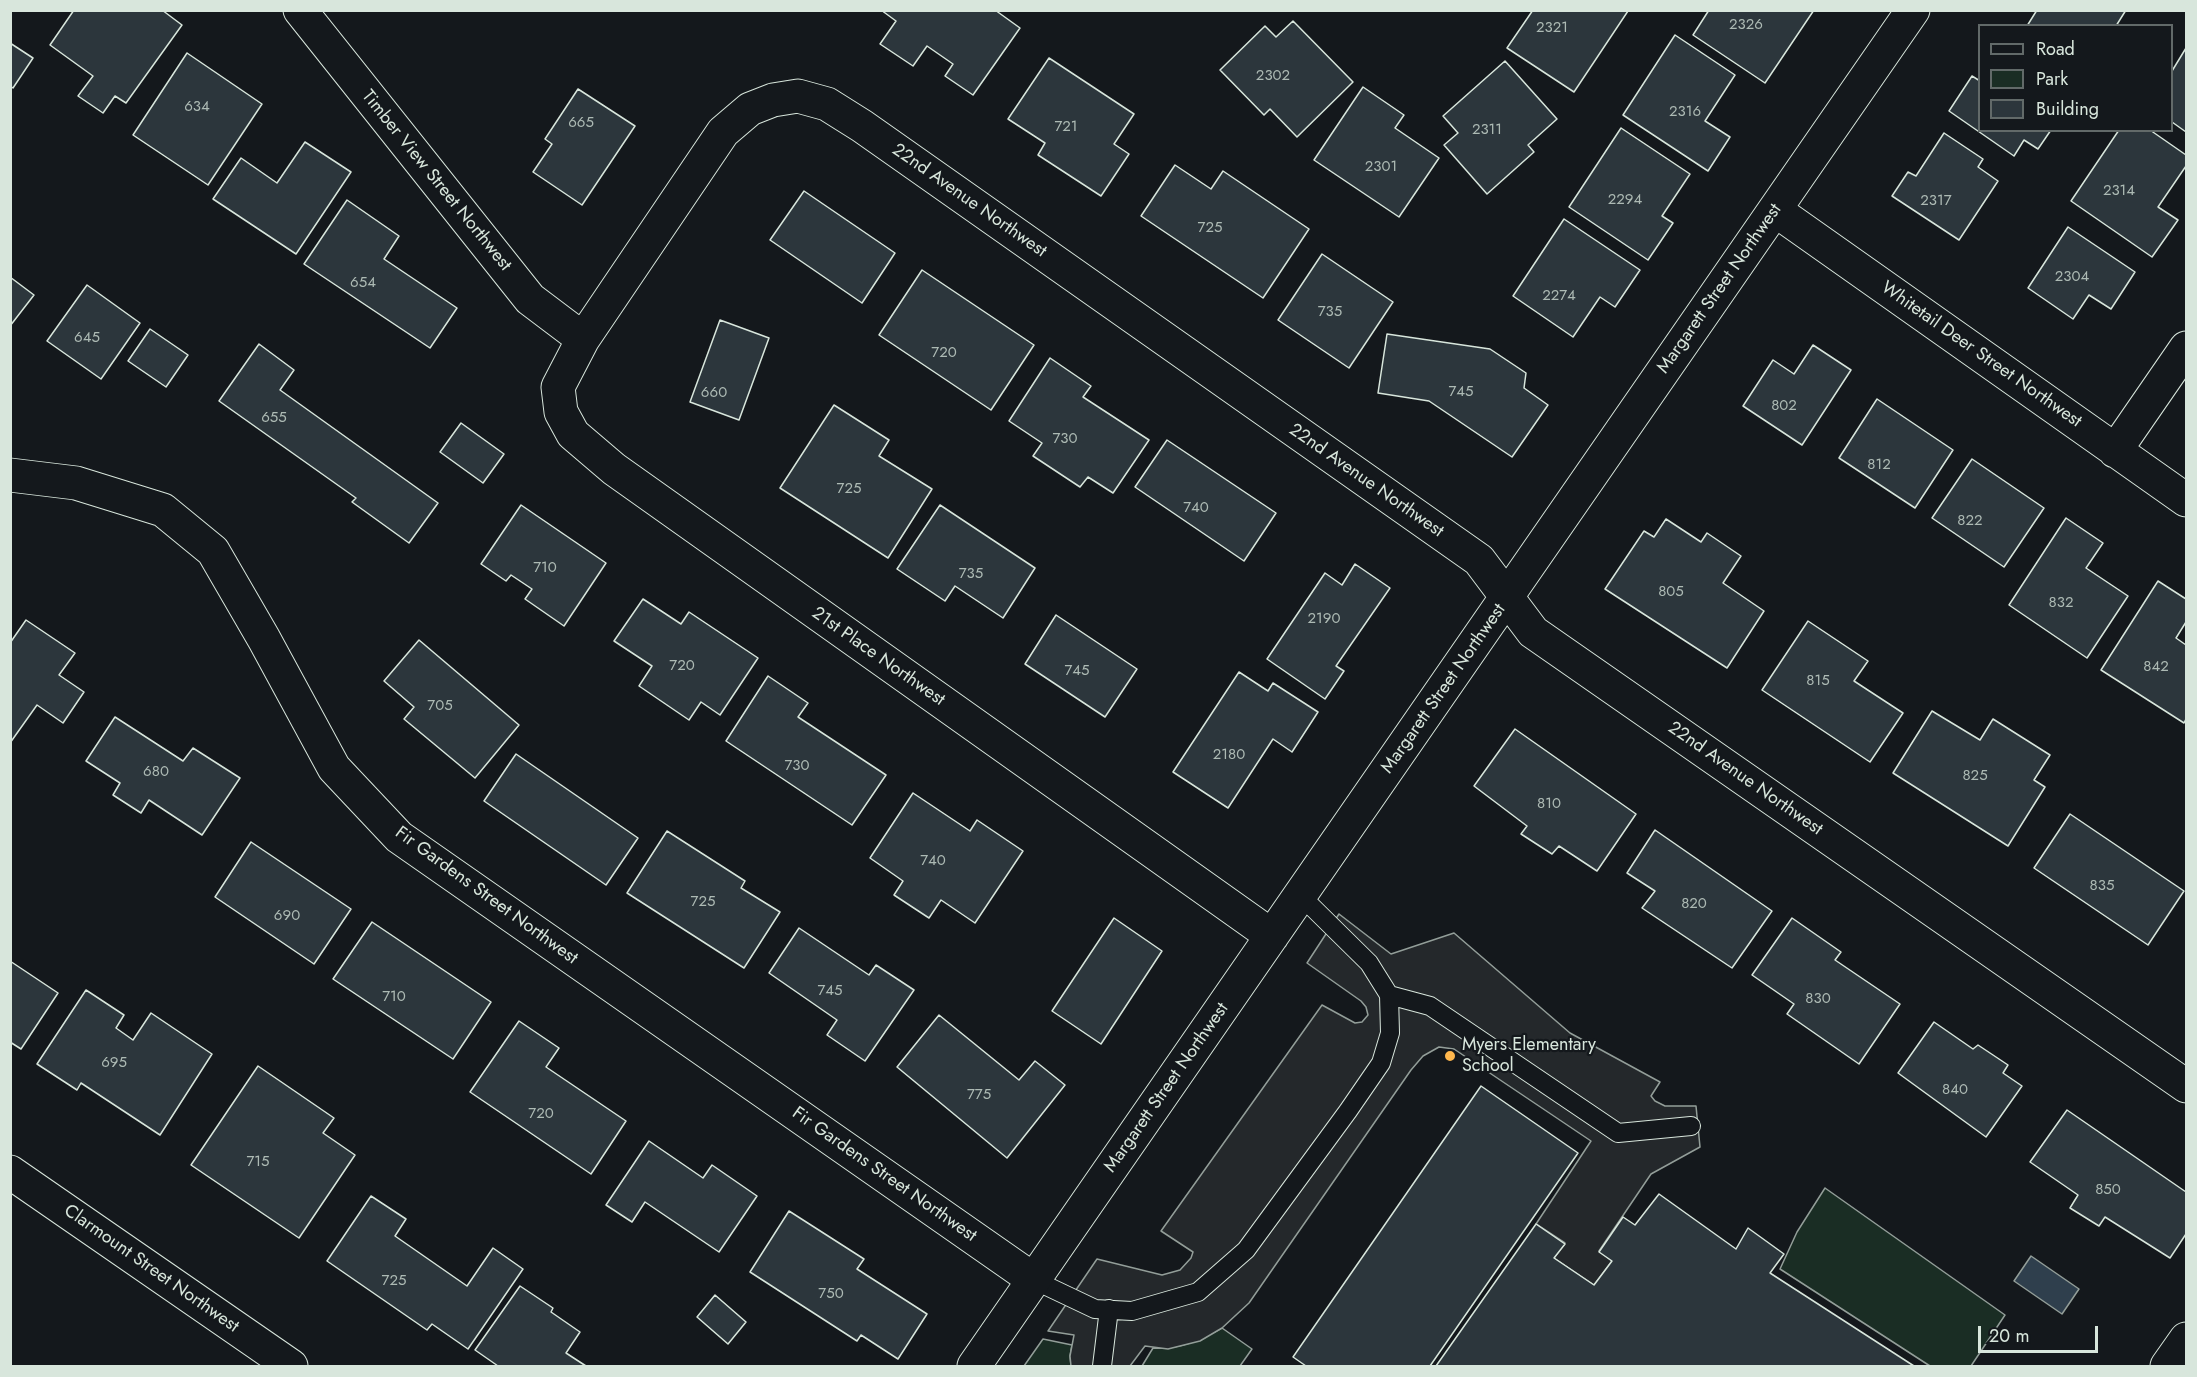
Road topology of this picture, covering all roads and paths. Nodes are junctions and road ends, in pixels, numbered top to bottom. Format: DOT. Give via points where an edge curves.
graph roads {
  1 [pos="300,10"];
  2 [pos="1913,10"];
  3 [pos="1775,210"];
  4 [pos="583,339"];
  5 [pos="2187,348"];
  6 [pos="2115,451"];
  7 [pos="10,476"];
  8 [pos="2187,500"];
  9 [pos="1507,597"];
  10 [pos="1300,895"];
  11 [pos="1272,936"];
  12 [pos="1389,995"];
  13 [pos="2187,1086"];
  14 [pos="1690,1126"];
  15 [pos="10,1172"];
  16 [pos="1034,1280"];
  17 [pos="1110,1309"];
  18 [pos="2187,1339"];
  19 [pos="291,1366"];
  20 [pos="974,1366"];
  21 [pos="1102,1366"];
  22 [pos="2168,1366"];
  1 -- 4 [label="street, Timber View Street Northwest" via="530,299"];
  2 -- 3 [label="street, Margarett Street Northwest"];
  3 -- 6 [label="street, Whitetail Deer Street Northwest"];
  3 -- 9 [label="street, Margarett Street Northwest"];
  4 -- 9 [label="street, 22nd Avenue Northwest" via="723,132 750,109 773,100 798,96 827,104 1479,560"];
  4 -- 11 [label="street, 21st Place Northwest" via="558,387 561,412 581,441 614,469"];
  5 -- 6 [label="street"];
  6 -- 8 [label="street, Whitetail Deer Street Northwest"];
  7 -- 16 [label="street, Fir Gardens Street Northwest" via="76,483 163,510 213,551 334,768 399,837"];
  9 -- 10 [label="street, Margarett Street Northwest"];
  9 -- 13 [label="street, 22nd Avenue Northwest" via="1533,632"];
  10 -- 11 [label="street, Margarett Street Northwest"];
  10 -- 12 [label="lane" via="1369,963"];
  11 -- 16 [label="street, Margarett Street Northwest"];
  12 -- 14 [label="lane" via="1430,1006 1618,1133"];
  12 -- 17 [label="lane" via="1390,1033 1381,1063 1246,1250 1198,1292 1131,1311"];
  15 -- 19 [label="street, Clarmount Street Northwest"];
  16 -- 17 [label="lane" via="1095,1309"];
  16 -- 20 [label="street, Margarett Street Northwest"];
  17 -- 21 [label="lane"];
  18 -- 22 [label="street"];
}
